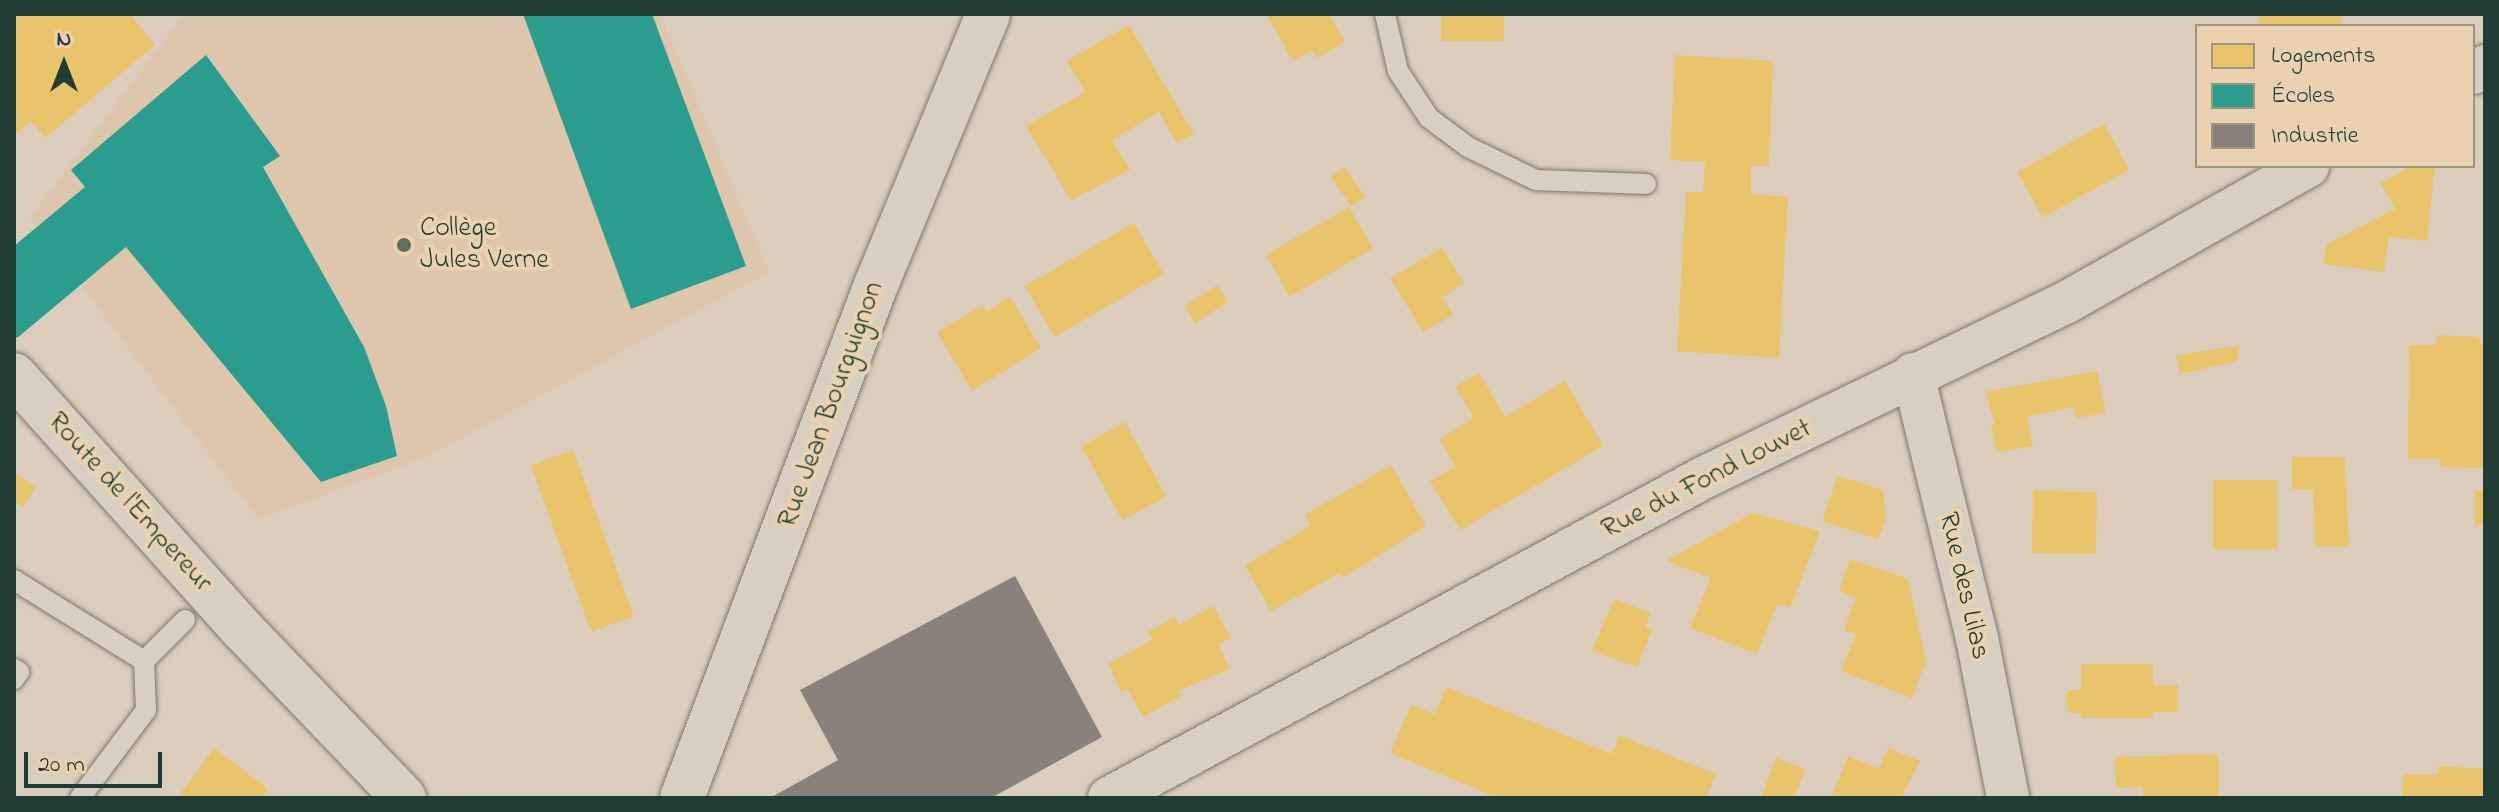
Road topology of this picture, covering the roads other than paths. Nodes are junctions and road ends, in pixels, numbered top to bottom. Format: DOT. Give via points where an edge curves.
graph roads {
  1 [pos="988,14"];
  2 [pos="1385,14"];
  3 [pos="2304,168"];
  4 [pos="1646,184"];
  5 [pos="1913,374"];
  6 [pos="14,375"];
  7 [pos="14,580"];
  8 [pos="185,620"];
  9 [pos="243,630"];
  10 [pos="144,661"];
  11 [pos="14,669"];
  12 [pos="14,679"];
  13 [pos="80,798"];
  14 [pos="363,798"];
  15 [pos="404,798"];
  16 [pos="682,798"];
  17 [pos="1109,798"];
  18 [pos="2008,798"];
  1 -- 16 [label="street, Rue Jean Bourguignon" via="876,285"];
  2 -- 4 [label="lane" via="1398,71 1429,118 1468,147 1536,180"];
  3 -- 5 [label="street, Rue du Fond Louvet" via="2067,302"];
  5 -- 17 [label="street, Rue du Fond Louvet" via="1705,477"];
  5 -- 18 [label="street, Rue des Lilas" via="1977,638"];
  6 -- 9 [label="street, Route de l'Empereur"];
  7 -- 10 [label="lane"];
  8 -- 10 [label="lane"];
  9 -- 14 [label="street, Route de l'Empereur"];
  9 -- 15 [label="street, Route de l'Empereur"];
  10 -- 13 [label="lane" via="146,710"];
  11 -- 12 [label="lane" via="19,672"];
}
